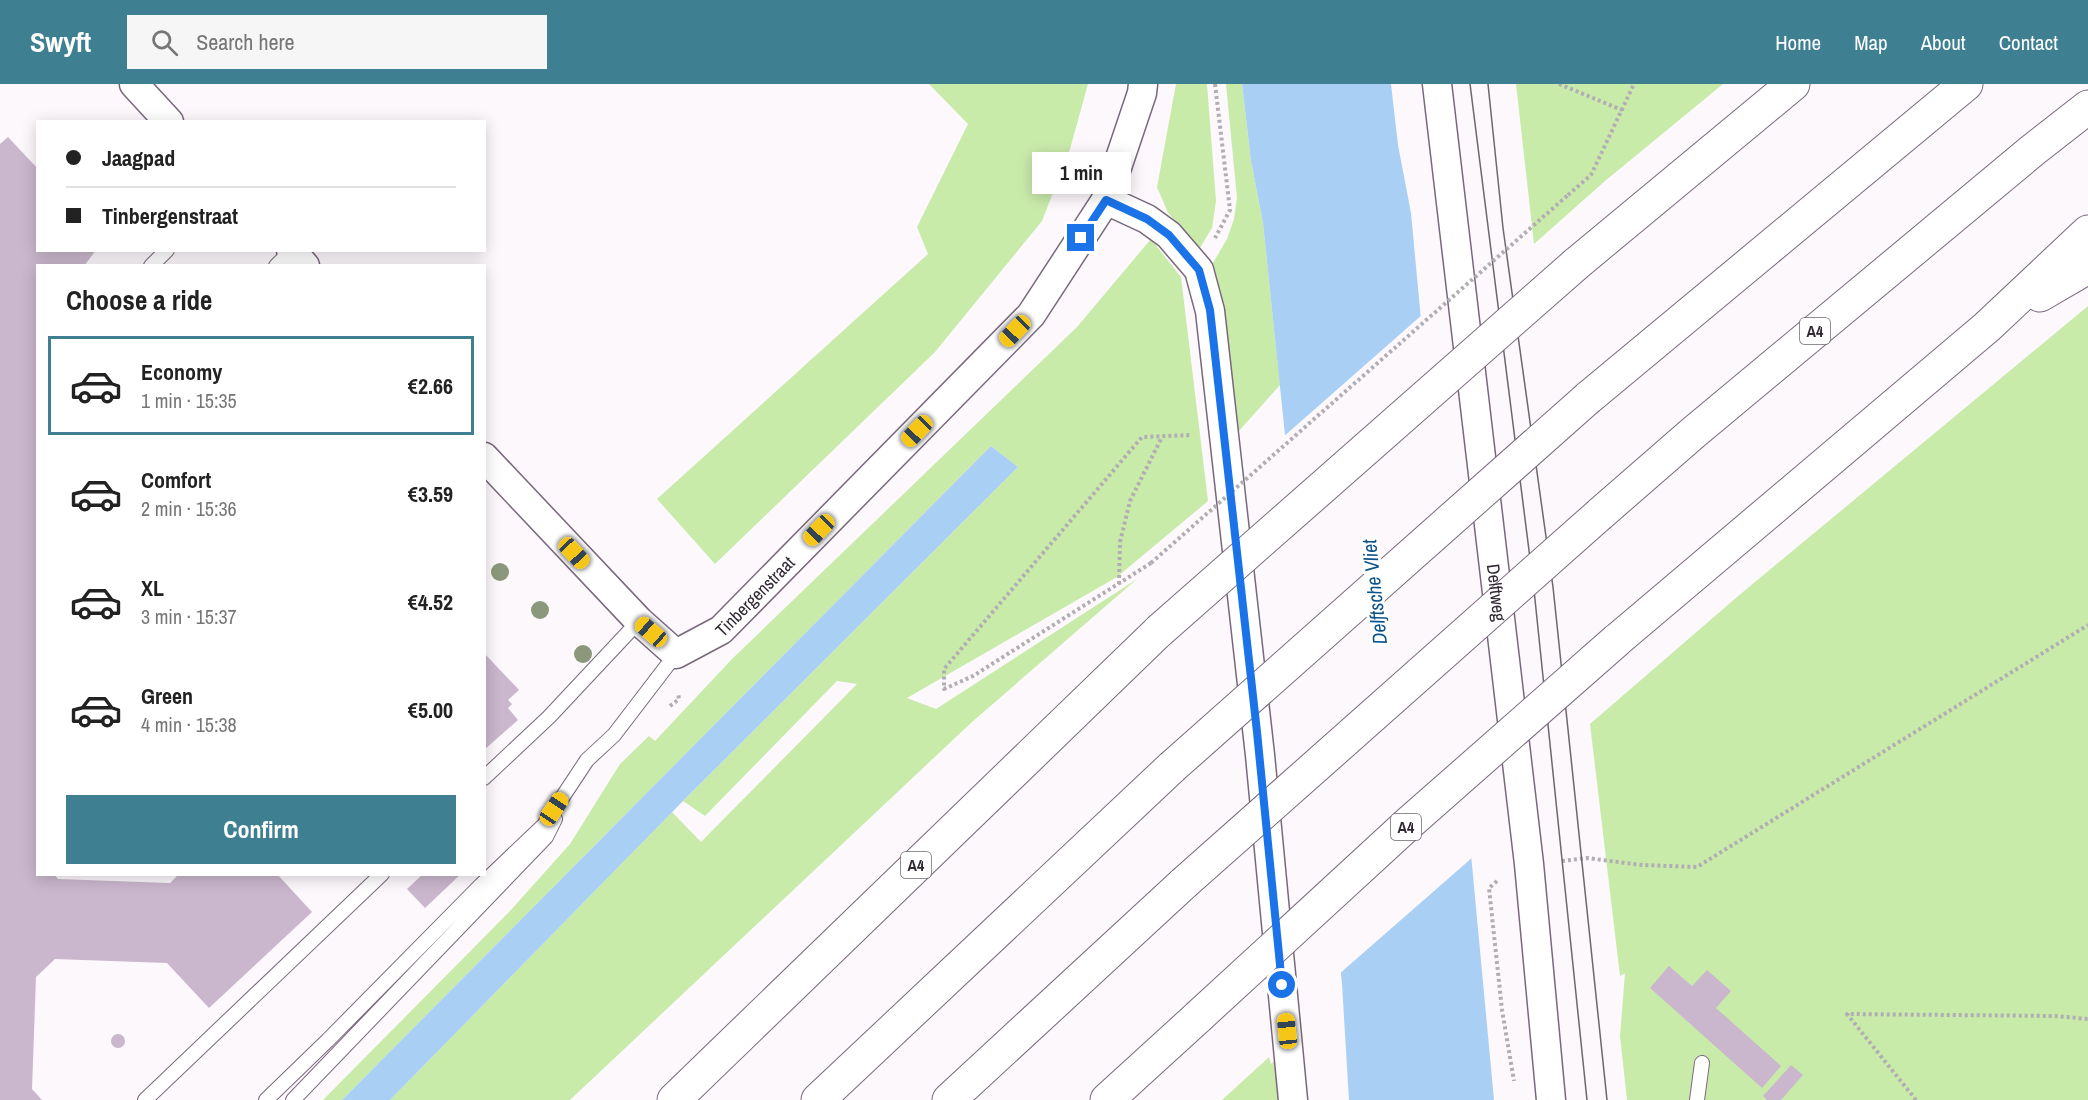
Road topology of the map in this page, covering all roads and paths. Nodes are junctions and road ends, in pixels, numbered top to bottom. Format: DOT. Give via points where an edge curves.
graph roads {
  1 [pos="134,84"];
  2 [pos="1143,84"];
  3 [pos="1215,84"];
  4 [pos="1437,84"];
  5 [pos="1559,84"];
  6 [pos="1634,84"];
  7 [pos="1792,84"];
  8 [pos="1966,84"];
  9 [pos="2088,107"];
  10 [pos="1623,110"];
  11 [pos="167,120"];
  12 [pos="1106,200"];
  13 [pos="2088,232"];
  14 [pos="165,252"];
  15 [pos="290,252"];
  16 [pos="292,252"];
  17 [pos="153,264"];
  18 [pos="278,264"];
  19 [pos="303,264"];
  20 [pos="2088,267"];
  21 [pos="1199,270"];
  22 [pos="1987,327"];
  23 [pos="1225,432"];
  24 [pos="1162,437"];
  25 [pos="486,459"];
  26 [pos="1119,584"];
  27 [pos="639,621"];
  28 [pos="2088,625"];
  29 [pos="676,654"];
  30 [pos="486,776"];
  31 [pos="576,777"];
  32 [pos="1554,862"];
  33 [pos="380,876"];
  34 [pos="1498,881"];
  35 [pos="2088,1019"];
  36 [pos="1702,1063"];
  37 [pos="1515,1089"];
  38 [pos="145,1100"];
  39 [pos="266,1100"];
  40 [pos="293,1100"];
  41 [pos="674,1100"];
  42 [pos="818,1100"];
  43 [pos="949,1100"];
  44 [pos="1107,1100"];
  45 [pos="1293,1100"];
  46 [pos="1551,1100"];
  47 [pos="1697,1100"];
  48 [pos="1916,1100"];
  1 -- 11 [label="street"];
  2 -- 12 [label="street, Tinbergenstraat"];
  3 -- 21 [label="path" via="1230,210"];
  4 -- 46 [label="street, Delftweg" via="1529,864"];
  5 -- 10 [label="path"];
  6 -- 10 [label="path"];
  7 -- 41 [label="highway, A4, bridge" via="1576,264 1159,631"];
  8 -- 42 [label="highway, bridge" via="1588,398 1172,766"];
  9 -- 43 [label="highway, A4, bridge" via="1600,514 1184,883"];
  10 -- 26 [label="path, bridge" via="1591,175 1151,563"];
  12 -- 21 [label="street" via="1147,219 1169,235"];
  12 -- 29 [label="street, Tinbergenstraat" via="1031,315 721,630"];
  13 -- 22 [label="highway, A4"];
  14 -- 17 [label="lane"];
  15 -- 18 [label="lane"];
  16 -- 19 [label="street"];
  20 -- 22 [label="highway, A4"];
  21 -- 23 [label="street" via="1210,310"];
  22 -- 44 [label="highway, A4, bridge" via="1617,640 1409,823"];
  23 -- 24 [label="path"];
  23 -- 45 [label="street"];
  24 -- 26 [label="path" via="1130,501 1120,542"];
  24 -- 26 [label="path" via="1142,437 944,669 944,689 973,676"];
  25 -- 27 [label="street"];
  27 -- 29 [label="street"];
  27 -- 30 [label="lane" via="549,717"];
  28 -- 32 [label="path" via="1697,867 1587,858"];
  29 -- 31 [label="lane"];
  31 -- 39 [label="lane" via="544,825"];
  31 -- 40 [label="lane" via="546,837"];
  33 -- 38 [label="lane"];
  34 -- 37 [label="path" via="1489,888"];
  35 -- 48 [label="path" via="1847,1014"];
  36 -- 47 [label="lane"];
}
